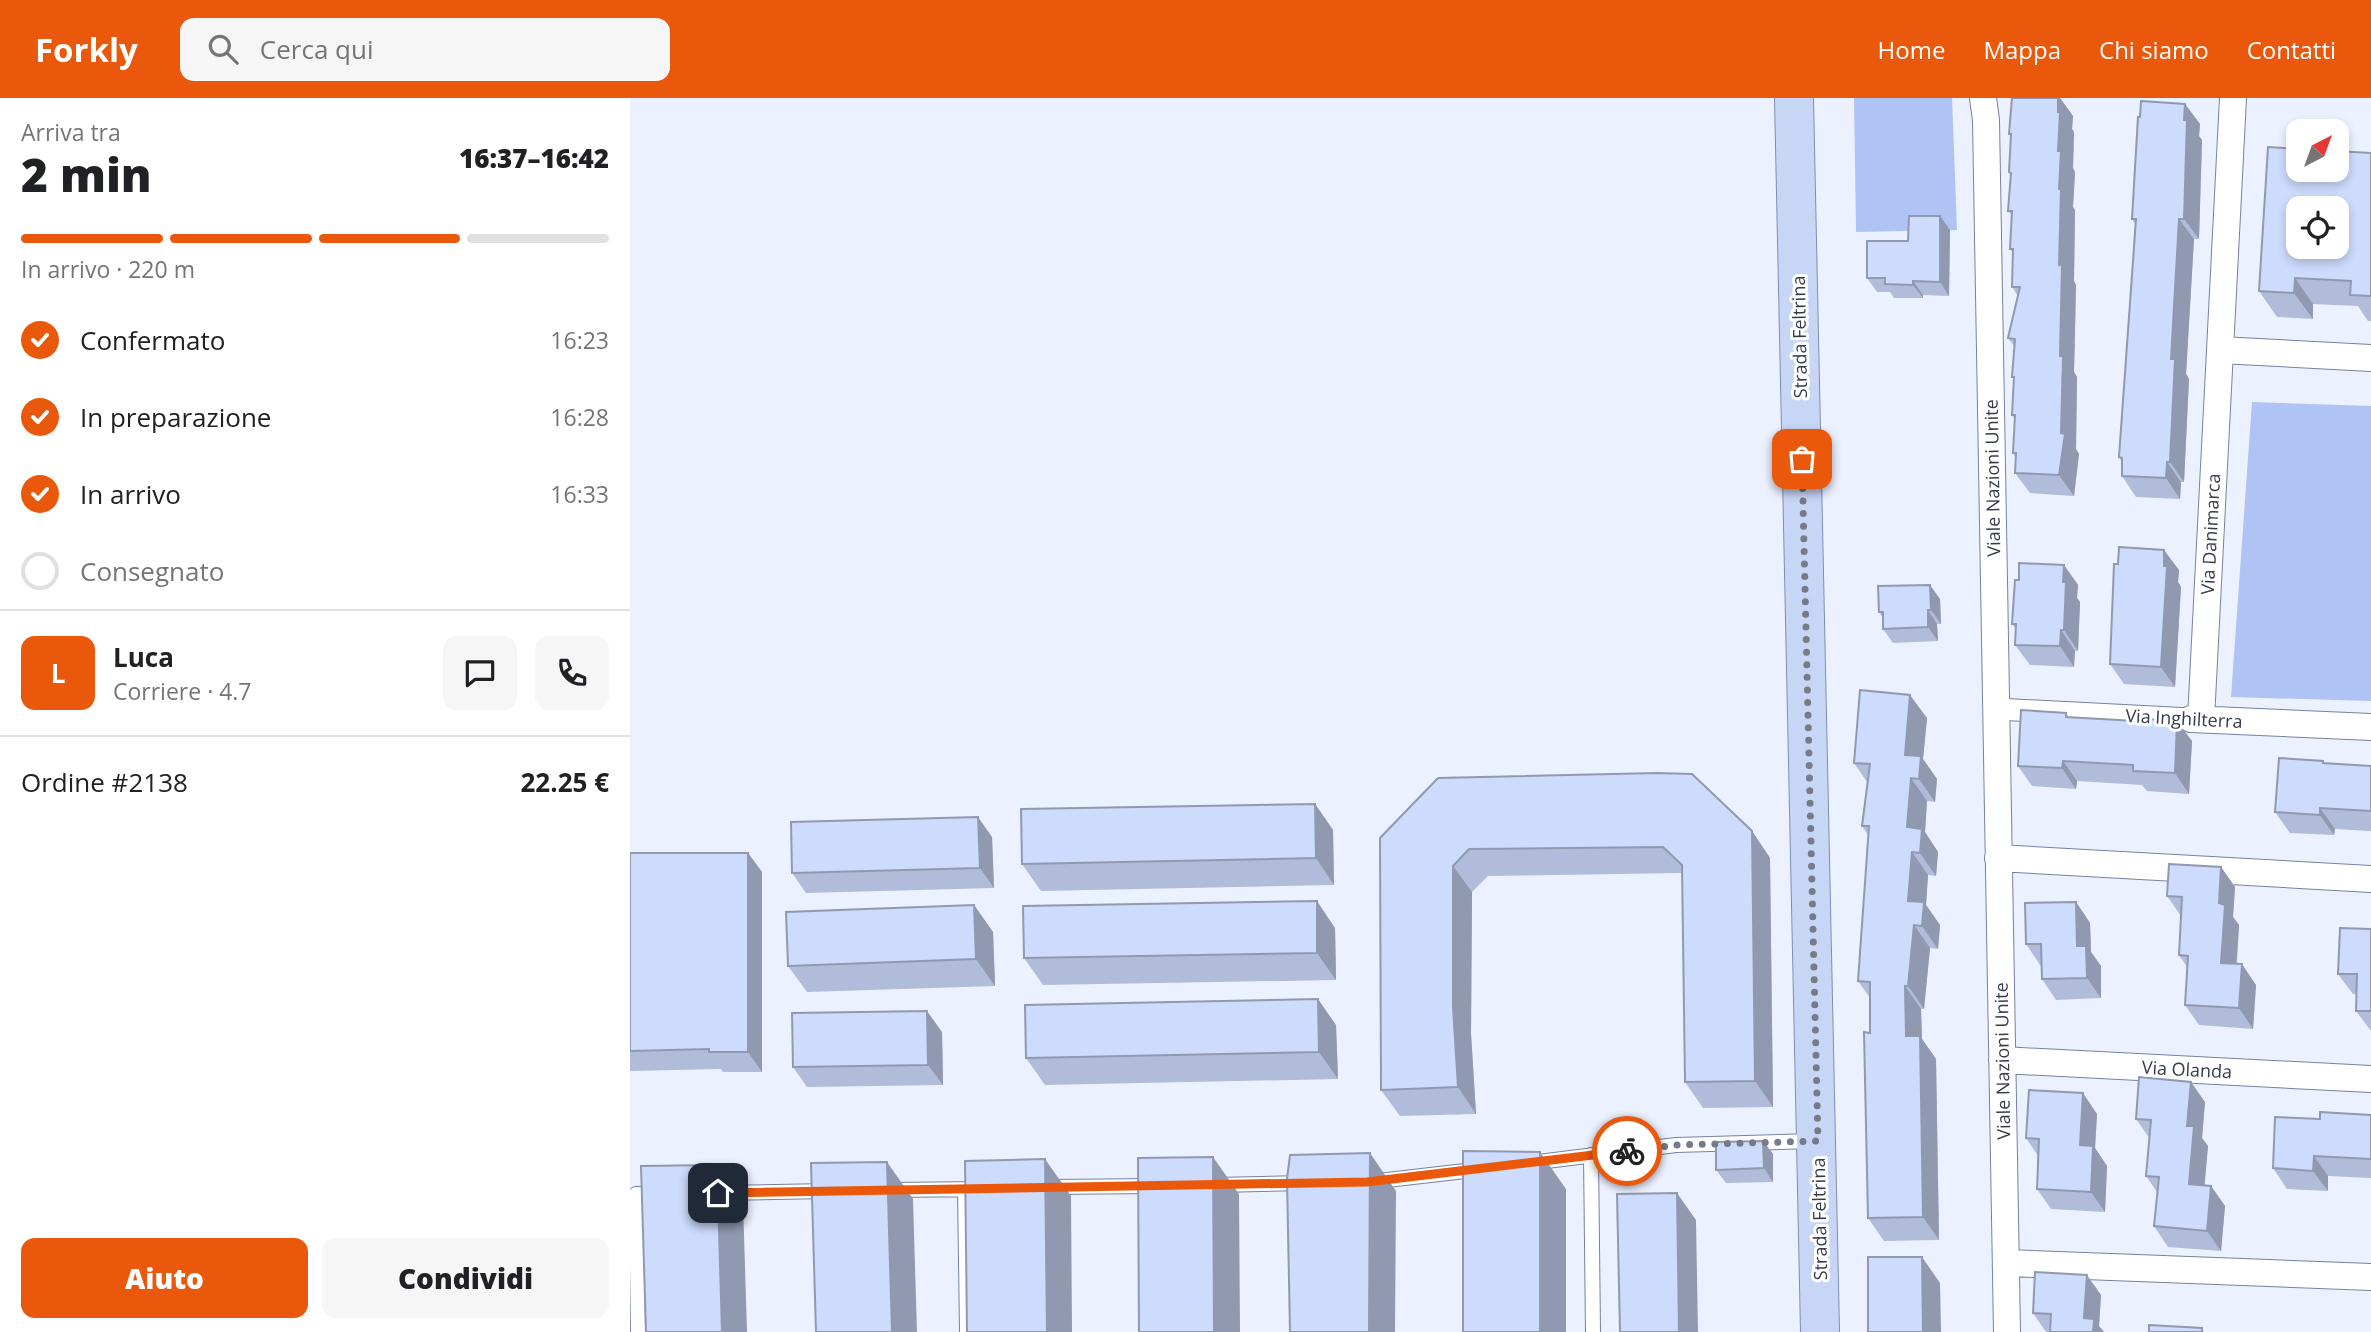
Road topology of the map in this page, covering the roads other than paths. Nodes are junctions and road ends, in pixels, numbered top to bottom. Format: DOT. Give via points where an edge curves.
graph roads {
  1 [pos="1794,98"];
  2 [pos="1983,98"];
  3 [pos="2233,98"];
  4 [pos="2220,350"];
  5 [pos="2371,358"];
  6 [pos="1996,709"];
  7 [pos="2196,719"];
  8 [pos="2371,727"];
  9 [pos="1998,858"];
  10 [pos="2371,879"];
  11 [pos="2002,1060"];
  12 [pos="2371,1079"];
  13 [pos="1818,1141"];
  14 [pos="1591,1155"];
  15 [pos="1354,1182"];
  16 [pos="1316,1183"];
  17 [pos="1168,1185"];
  18 [pos="1195,1185"];
  19 [pos="992,1188"];
  20 [pos="1032,1188"];
  21 [pos="965,1189"];
  22 [pos="841,1191"];
  23 [pos="869,1191"];
  24 [pos="704,1193"];
  25 [pos="677,1194"];
  26 [pos="2006,1263"];
  27 [pos="2371,1277"];
  28 [pos="638,1332"];
  29 [pos="967,1332"];
  30 [pos="1593,1332"];
  31 [pos="1820,1332"];
  32 [pos="2007,1332"];
  1 -- 13 [label="main road, Strada Feltrina"];
  2 -- 6 [label="street, Viale Nazioni Unite"];
  3 -- 4 [label="street, Via Danimarca"];
  4 -- 5 [label="street"];
  4 -- 7 [label="street, Via Danimarca"];
  6 -- 7 [label="street, Via Inghilterra"];
  6 -- 9 [label="street, Viale Nazioni Unite"];
  7 -- 8 [label="street, Via Inghilterra"];
  9 -- 10 [label="street"];
  9 -- 11 [label="street, Viale Nazioni Unite"];
  11 -- 12 [label="street, Via Olanda"];
  11 -- 26 [label="street, Viale Nazioni Unite"];
  13 -- 14 [label="lane" via="1676,1145"];
  13 -- 31 [label="main road, Strada Feltrina"];
  14 -- 15 [label="lane"];
  14 -- 30 [label="lane"];
  16 -- 18 [label="lane" via="1291,1190"];
  17 -- 20 [label="lane"];
  19 -- 21 [label="lane"];
  21 -- 23 [label="lane"];
  21 -- 29 [label="lane"];
  22 -- 24 [label="lane"];
  25 -- 28 [label="lane" via="636,1194"];
  26 -- 27 [label="street"];
  26 -- 32 [label="street, Viale Nazioni Unite"];
}
